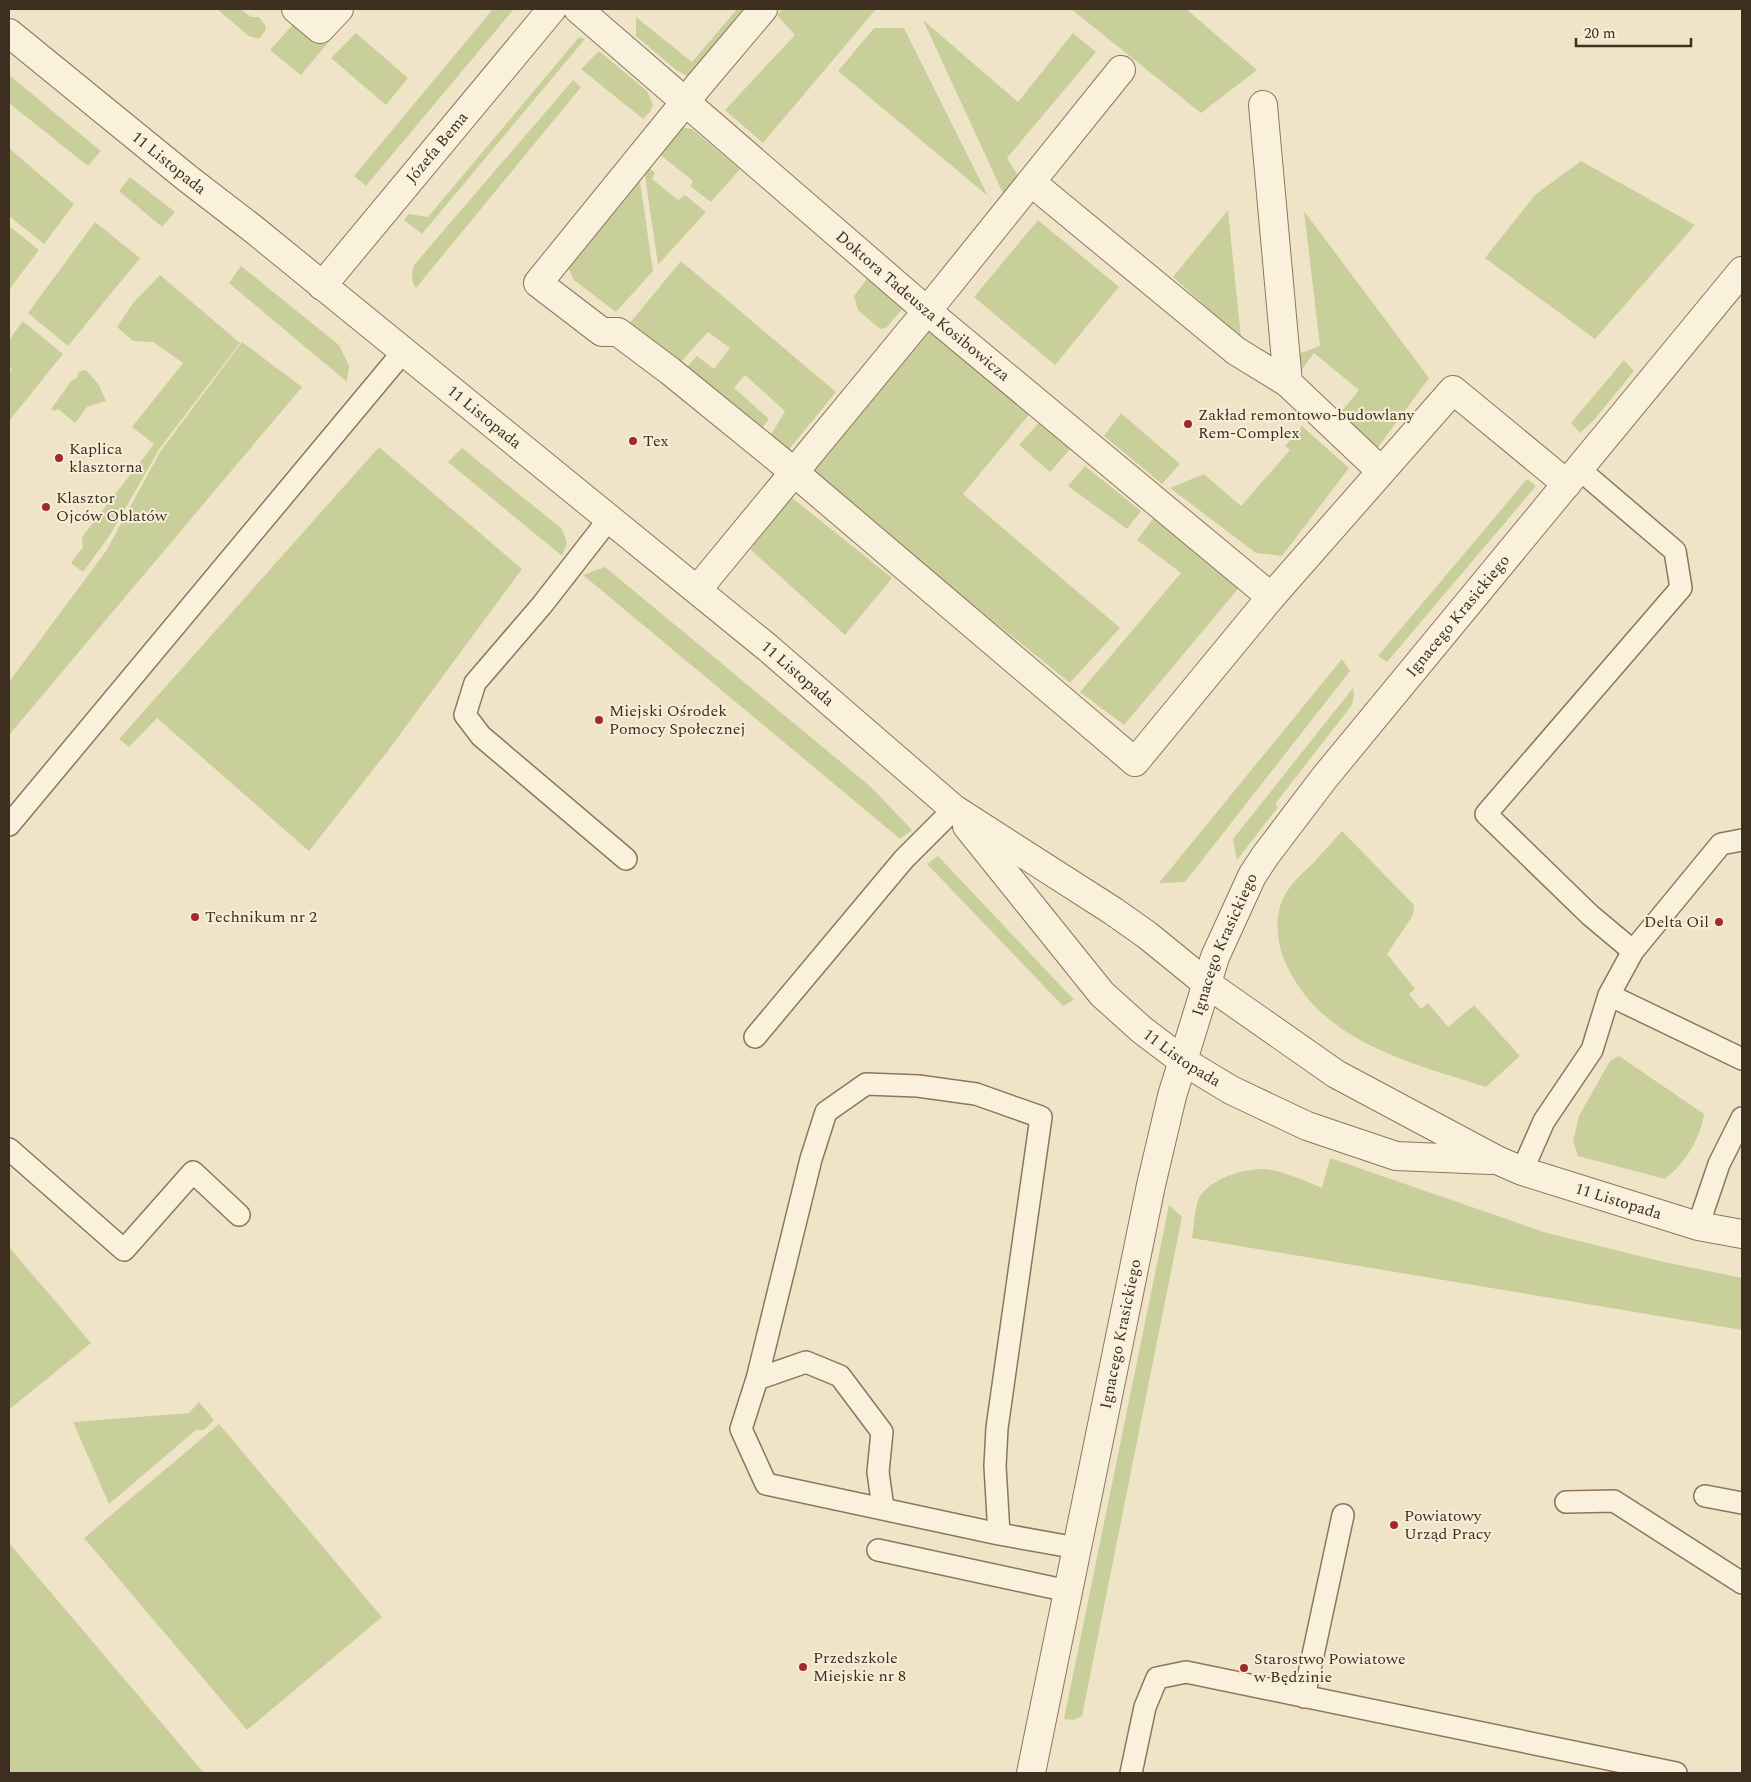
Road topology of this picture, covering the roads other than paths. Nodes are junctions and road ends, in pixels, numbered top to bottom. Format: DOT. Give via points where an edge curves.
graph roads {
  1 [pos="296,9"];
  2 [pos="338,9"];
  3 [pos="552,9"];
  4 [pos="578,9"];
  5 [pos="763,9"];
  6 [pos="9,33"];
  7 [pos="1121,70"];
  8 [pos="685,101"];
  9 [pos="1263,105"];
  10 [pos="1031,182"];
  11 [pos="1742,271"];
  12 [pos="322,286"];
  13 [pos="927,311"];
  14 [pos="403,352"];
  15 [pos="1288,382"];
  16 [pos="1381,471"];
  17 [pos="794,473"];
  18 [pos="1573,477"];
  19 [pos="609,519"];
  20 [pos="696,590"];
  21 [pos="1271,597"];
  22 [pos="954,809"];
  23 [pos="9,825"];
  24 [pos="1742,840"];
  25 [pos="626,859"];
  26 [pos="1633,951"];
  27 [pos="1206,982"];
  28 [pos="1609,995"];
  29 [pos="755,1037"];
  30 [pos="1742,1059"];
  31 [pos="1183,1061"];
  32 [pos="1742,1118"];
  33 [pos="9,1148"];
  34 [pos="1497,1160"];
  35 [pos="1522,1170"];
  36 [pos="239,1216"];
  37 [pos="1698,1226"];
  38 [pos="1742,1234"];
  39 [pos="756,1379"];
  40 [pos="1705,1496"];
  41 [pos="1566,1502"];
  42 [pos="1742,1503"];
  43 [pos="883,1508"];
  44 [pos="1343,1515"];
  45 [pos="999,1534"];
  46 [pos="1076,1548"];
  47 [pos="878,1550"];
  48 [pos="1742,1583"];
  49 [pos="1068,1591"];
  50 [pos="1304,1697"];
  51 [pos="1031,1773"];
  52 [pos="1131,1773"];
  53 [pos="1676,1773"];
  1 -- 2 [label="street" via="320,28"];
  3 -- 12 [label="street, Józefa Bema"];
  4 -- 8 [label="street, Doktora Tadeusza Kosibowicza"];
  5 -- 8 [label="street"];
  6 -- 12 [label="street, 11 Listopada"];
  7 -- 10 [label="street"];
  8 -- 13 [label="street, Doktora Tadeusza Kosibowicza"];
  8 -- 17 [label="street" via="538,283 602,332 618,332"];
  9 -- 15 [label="street"];
  10 -- 13 [label="street"];
  10 -- 15 [label="street" via="1236,351"];
  11 -- 18 [label="street, Ignacego Krasickiego"];
  12 -- 14 [label="street, 11 Listopada"];
  13 -- 17 [label="street"];
  13 -- 21 [label="street, Doktora Tadeusza Kosibowicza"];
  14 -- 19 [label="street, 11 Listopada"];
  14 -- 23 [label="lane"];
  15 -- 16 [label="street"];
  16 -- 18 [label="street" via="1453,390"];
  16 -- 21 [label="street"];
  17 -- 20 [label="street"];
  17 -- 21 [label="street" via="1135,762"];
  18 -- 26 [label="lane" via="1676,551 1681,588 1486,814 1590,915"];
  18 -- 27 [label="street, Ignacego Krasickiego" via="1280,834 1252,876"];
  19 -- 20 [label="street, 11 Listopada"];
  19 -- 25 [label="lane" via="542,605 475,683 465,715 481,736"];
  20 -- 22 [label="street, 11 Listopada"];
  22 -- 27 [label="street, 11 Listopada" via="1113,911"];
  22 -- 29 [label="lane" via="904,859"];
  22 -- 31 [label="street, 11 Listopada" via="1102,994"];
  24 -- 26 [label="lane" via="1721,844"];
  26 -- 28 [label="lane"];
  27 -- 31 [label="street, Ignacego Krasickiego"];
  27 -- 34 [label="street, 11 Listopada" via="1336,1074"];
  28 -- 30 [label="lane"];
  28 -- 35 [label="lane" via="1592,1050 1544,1121"];
  31 -- 34 [label="street, 11 Listopada" via="1231,1090 1306,1126 1396,1156"];
  31 -- 46 [label="street, Ignacego Krasickiego" via="1151,1185"];
  32 -- 37 [label="lane" via="1719,1164"];
  33 -- 36 [label="lane" via="124,1250 193,1172"];
  34 -- 35 [label="street, 11 Listopada"];
  35 -- 37 [label="street, 11 Listopada"];
  37 -- 38 [label="street, 11 Listopada"];
  39 -- 43 [label="lane" via="741,1429 766,1484"];
  39 -- 43 [label="lane" via="806,1362 840,1376 882,1432 878,1472"];
  39 -- 45 [label="lane" via="811,1159 826,1112 866,1084 918,1086 976,1094 1041,1117 997,1428 995,1466"];
  40 -- 42 [label="lane"];
  41 -- 48 [label="lane" via="1614,1501"];
  43 -- 45 [label="lane"];
  44 -- 50 [label="lane"];
  45 -- 46 [label="lane"];
  46 -- 49 [label="street, Ignacego Krasickiego"];
  47 -- 49 [label="lane"];
  49 -- 51 [label="street, Ignacego Krasickiego"];
  50 -- 52 [label="lane" via="1186,1672 1157,1678 1145,1707"];
  50 -- 53 [label="lane"];
}
